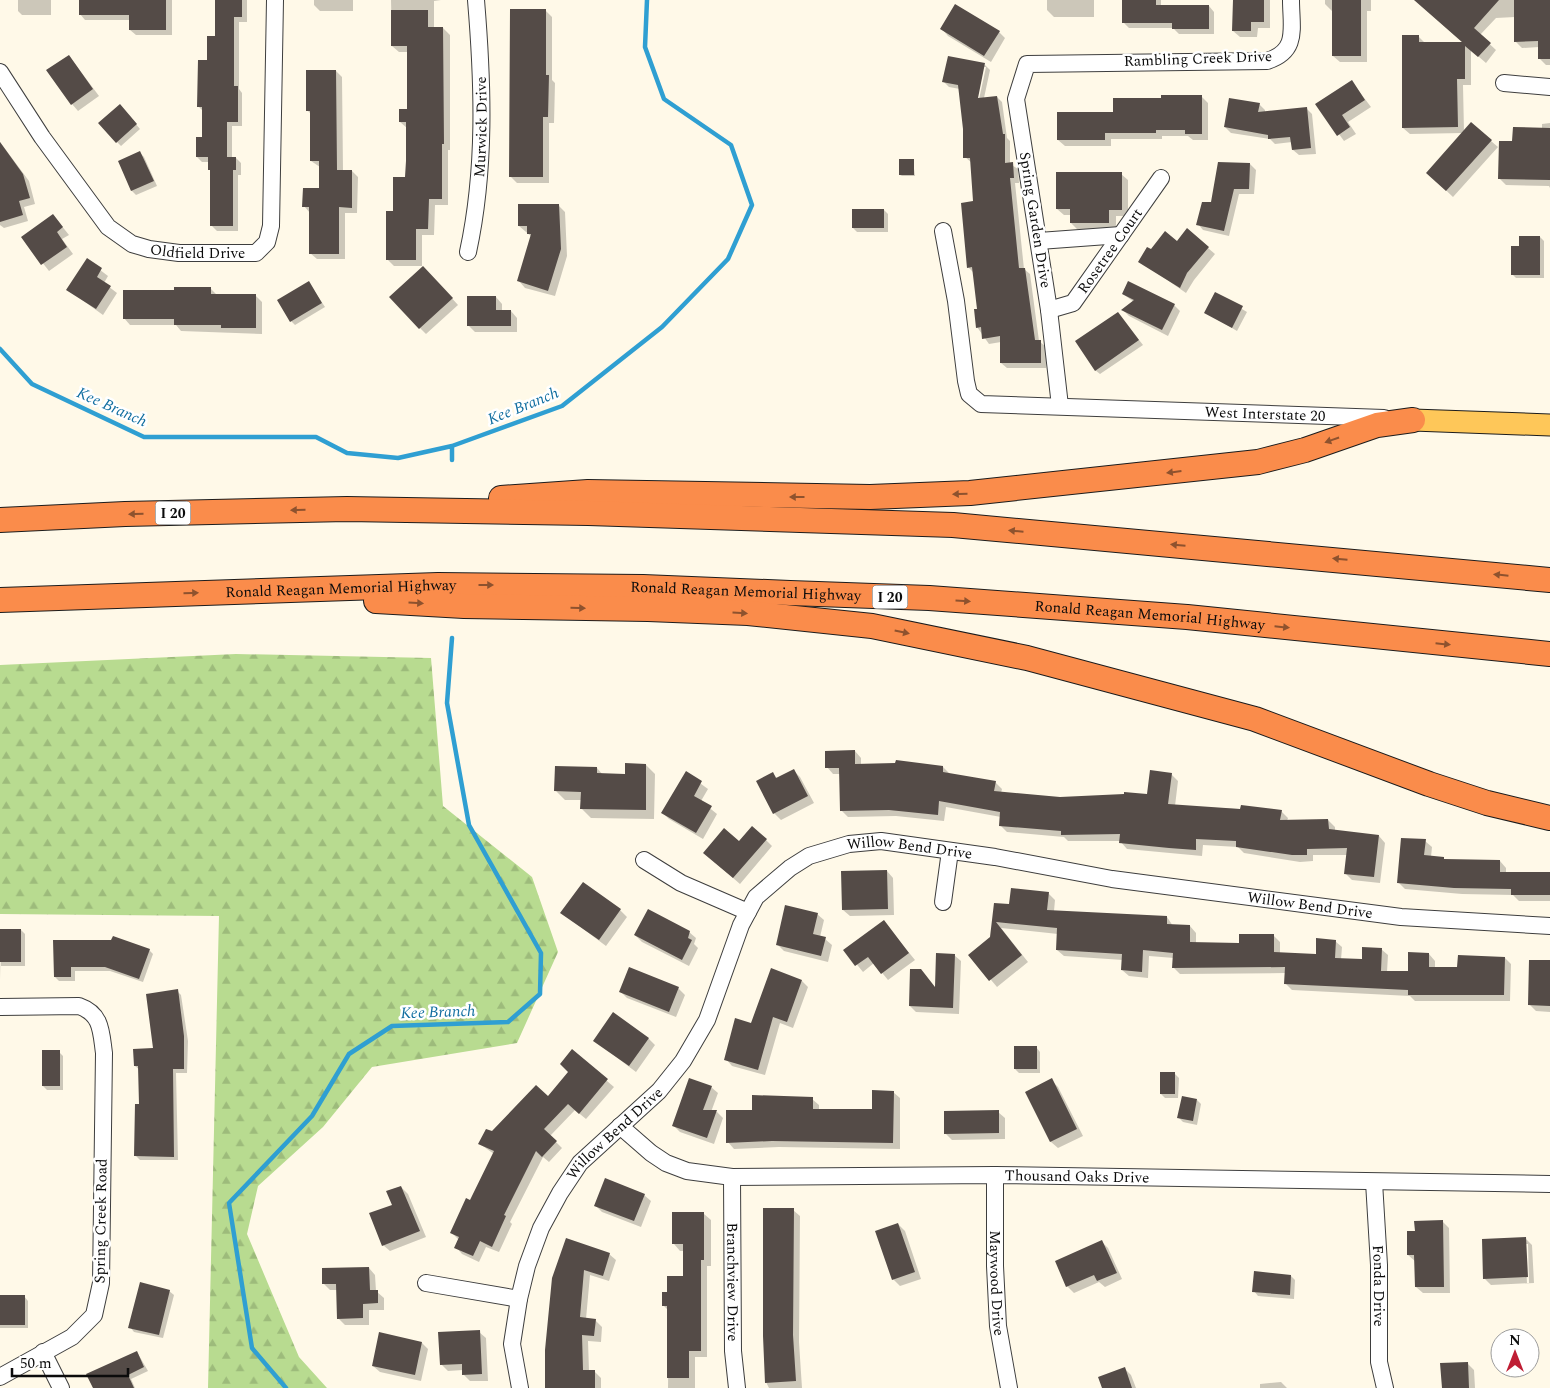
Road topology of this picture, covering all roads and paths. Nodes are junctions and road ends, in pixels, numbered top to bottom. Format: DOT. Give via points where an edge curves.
graph roads {
  1 [pos="276,0"];
  2 [pos="476,0"];
  3 [pos="1291,0"];
  4 [pos="1055,62"];
  5 [pos="0,72"];
  6 [pos="1504,83"];
  7 [pos="1550,88"];
  8 [pos="1161,178"];
  9 [pos="943,231"];
  10 [pos="1121,235"];
  11 [pos="1038,241"];
  12 [pos="468,252"];
  13 [pos="1049,310"];
  14 [pos="1060,406"];
  15 [pos="1413,420"];
  16 [pos="1550,425"];
  17 [pos="347,509"];
  18 [pos="0,520"];
  19 [pos="1550,580"];
  20 [pos="227,592"];
  21 [pos="154,594"];
  22 [pos="0,600"];
  23 [pos="0,616"];
  24 [pos="1550,654"];
  25 [pos="1550,818"];
  26 [pos="950,850"];
  27 [pos="644,860"];
  28 [pos="943,902"];
  29 [pos="748,912"];
  30 [pos="1550,926"];
  31 [pos="0,1006"];
  32 [pos="620,1126"];
  33 [pos="995,1176"];
  34 [pos="732,1177"];
  35 [pos="1374,1182"];
  36 [pos="1550,1184"];
  37 [pos="426,1283"];
  38 [pos="519,1299"];
  39 [pos="43,1352"];
  40 [pos="0,1377"];
  41 [pos="61,1388"];
  42 [pos="520,1388"];
  43 [pos="737,1388"];
  44 [pos="1009,1388"];
  45 [pos="1385,1388"];
  1 -- 5 [label="street, Oldfield Drive" via="271,226 267,242 256,253 179,253 132,244 108,227 42,137"];
  2 -- 12 [label="street, Murwick Drive" via="481,62 480,170 475,222"];
  3 -- 4 [label="street, Rambling Creek Drive" via="1289,47 1281,56 1267,61"];
  4 -- 11 [label="street, Spring Garden Drive" via="1027,64 1016,99"];
  6 -- 7 [label="street"];
  8 -- 10 [label="street, Rosetree Court"];
  9 -- 14 [label="street, West Interstate 20" via="969,394 981,404"];
  10 -- 11 [label="street"];
  10 -- 13 [label="street, Rosetree Court" via="1073,303"];
  11 -- 13 [label="street, Spring Garden Drive"];
  13 -- 14 [label="street, Spring Garden Drive"];
  14 -- 15 [label="street, West Interstate 20"];
  15 -- 16 [label="main road, West Interstate 20"];
  15 -- 17 [label="highway, one-way" via="1376,425 1258,462 970,493 812,497 588,492"];
  17 -- 18 [label="highway, I 20, one-way"];
  19 -- 17 [label="highway, I 20, one-way" via="953,525"];
  21 -- 20 [label="highway, Ronald Reagan Memorial Highway / I 20, one-way"];
  20 -- 24 [label="highway, Ronald Reagan Memorial Highway / I 20, one-way" via="438,585 929,598 1187,618"];
  20 -- 25 [label="highway, one-way" via="464,606 748,613 872,626 1027,658 1255,719 1429,784 1487,803"];
  21 -- 22 [label="highway, Ronald Reagan Memorial Highway / I 20"];
  21 -- 23 [label="highway"];
  26 -- 28 [label="street"];
  26 -- 29 [label="street, Willow Bend Drive" via="882,841 850,844 810,856 790,868 756,897"];
  26 -- 30 [label="street, Willow Bend Drive" via="1112,879 1401,917"];
  27 -- 29 [label="street" via="681,883"];
  29 -- 32 [label="street, Willow Bend Drive" via="707,1020 683,1061 658,1091"];
  31 -- 39 [label="street, Spring Creek Road" via="79,1006 90,1010 100,1026 104,1053 101,1283 94,1315 72,1337"];
  32 -- 34 [label="street, Thousand Oaks Drive" via="666,1163 687,1171"];
  32 -- 38 [label="street, Willow Bend Drive" via="580,1163 560,1193 541,1228"];
  33 -- 34 [label="street, Thousand Oaks Drive"];
  33 -- 35 [label="street, Thousand Oaks Drive"];
  33 -- 44 [label="street, Maywood Drive" via="998,1326"];
  34 -- 43 [label="street, Branchview Drive" via="733,1351"];
  35 -- 36 [label="street, Thousand Oaks Drive"];
  35 -- 45 [label="street, Fonda Drive" via="1379,1265 1379,1362"];
  37 -- 38 [label="street"];
  38 -- 42 [label="street, Willow Bend Drive" via="512,1344"];
  39 -- 40 [label="street, Spring Creek Road"];
  39 -- 41 [label="street"];
}
